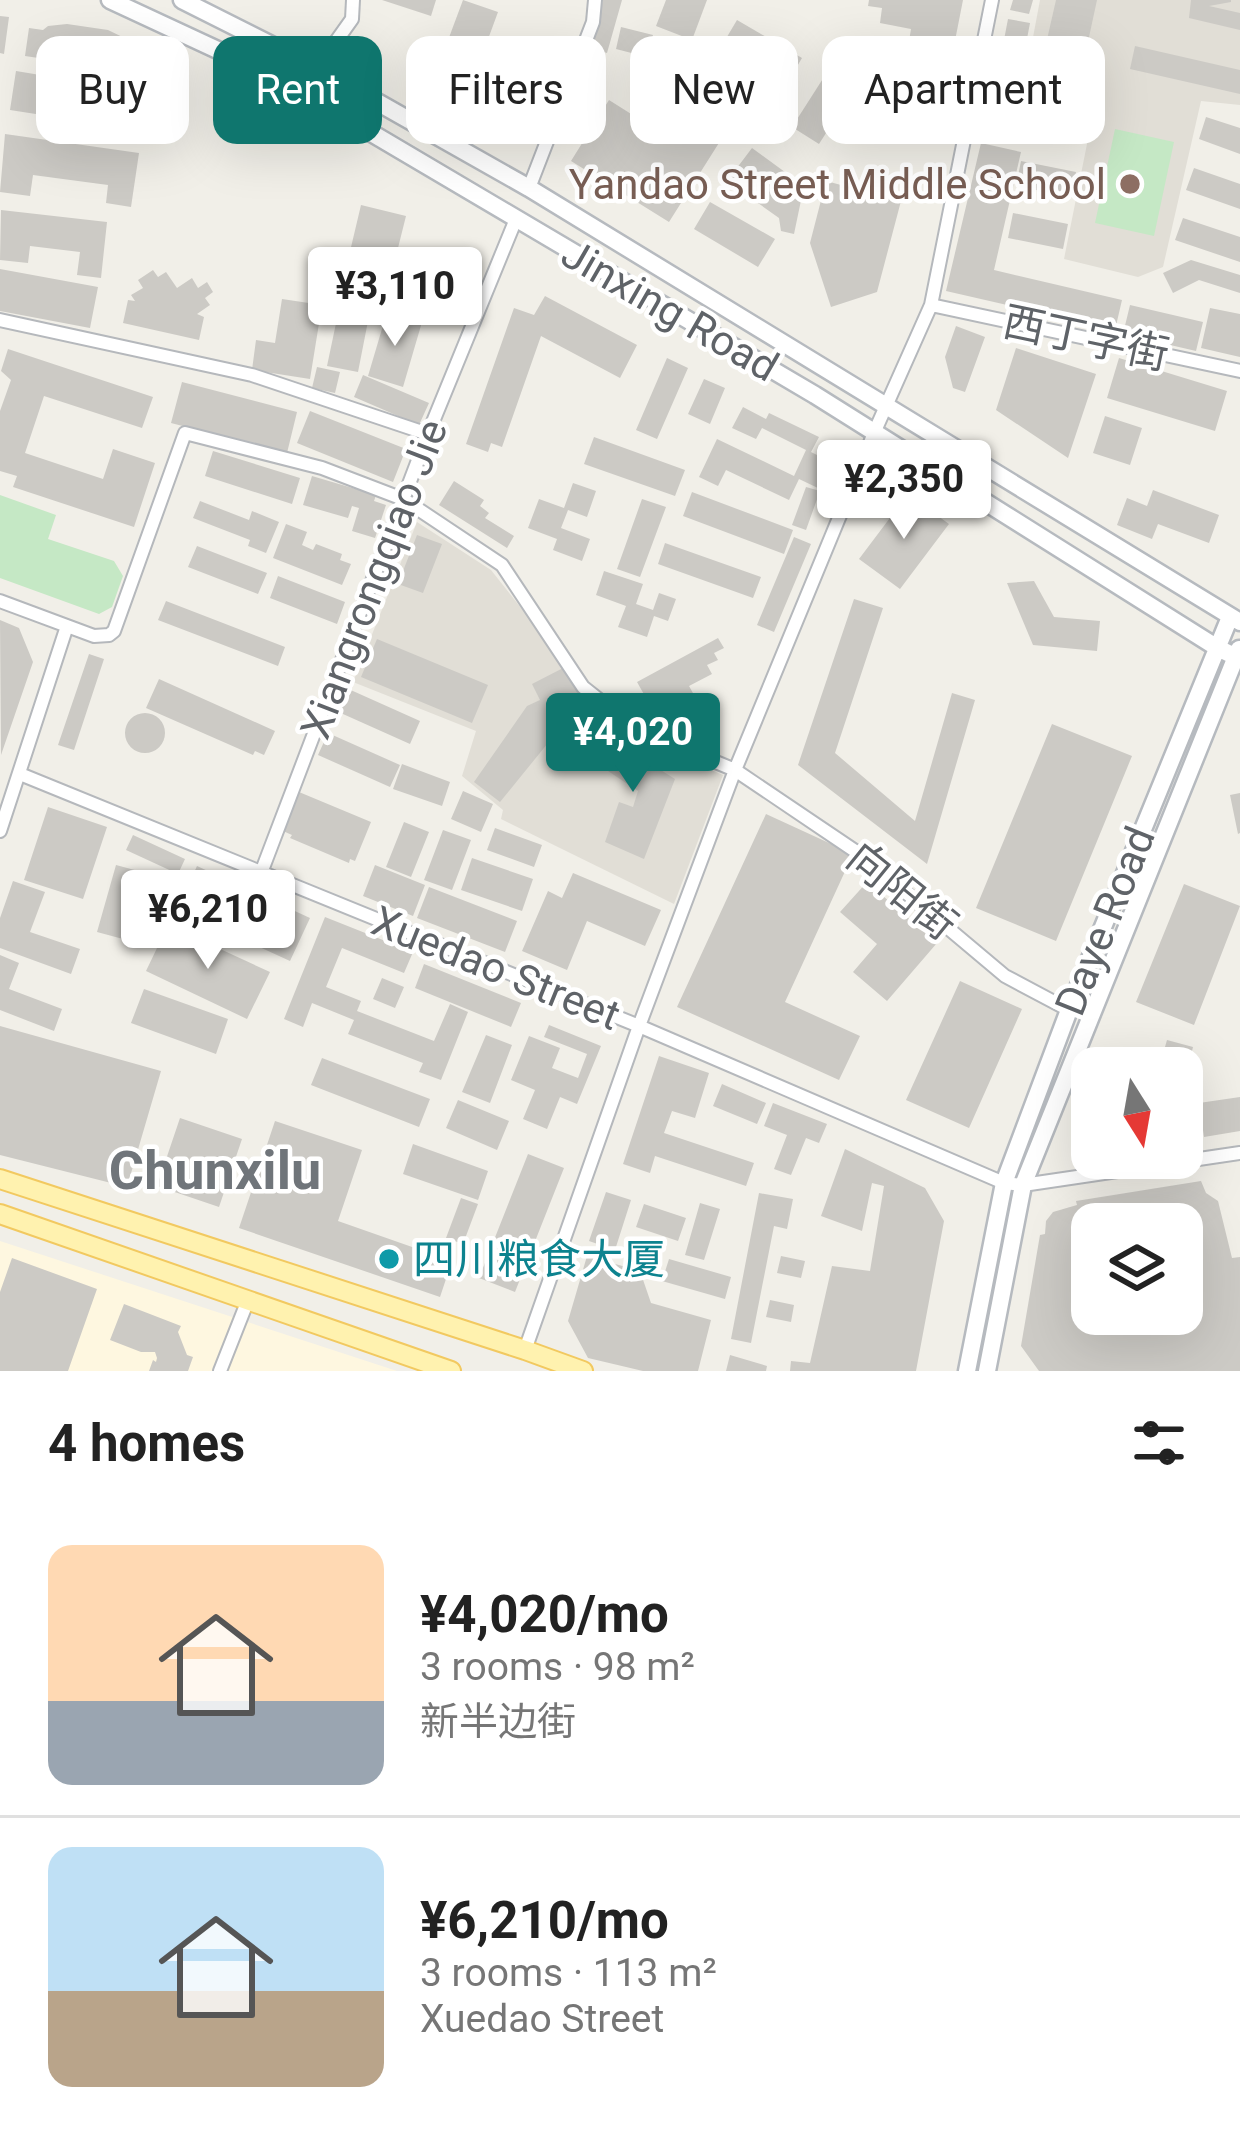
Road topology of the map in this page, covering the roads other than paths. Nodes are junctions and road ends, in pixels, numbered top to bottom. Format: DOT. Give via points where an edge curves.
graph roads {
  1 [pos="110,0"];
  2 [pos="182,0"];
  3 [pos="353,0"];
  4 [pos="595,0"];
  5 [pos="992,0"];
  6 [pos="253,36"];
  7 [pos="340,36"];
  8 [pos="382,105"];
  9 [pos="529,188"];
  10 [pos="517,219"];
  11 [pos="931,304"];
  12 [pos="0,320"];
  13 [pos="1240,371"];
  14 [pos="886,406"];
  15 [pos="874,433"];
  16 [pos="428,434"];
  17 [pos="403,499"];
  18 [pos="0,601"];
  19 [pos="1237,614"];
  20 [pos="67,626"];
  21 [pos="1216,646"];
  22 [pos="1238,654"];
  23 [pos="735,770"];
  24 [pos="20,774"];
  25 [pos="0,831"];
  26 [pos="262,873"];
  27 [pos="1069,1010"];
  28 [pos="639,1026"];
  29 [pos="1240,1153"];
  30 [pos="0,1179"];
  31 [pos="1014,1184"];
  32 [pos="0,1214"];
  33 [pos="248,1300"];
  34 [pos="525,1350"];
  35 [pos="220,1371"];
  36 [pos="451,1371"];
  37 [pos="583,1371"];
  38 [pos="967,1371"];
  39 [pos="987,1371"];
  1 -- 10 [label="main road, Jinxing Road" via="288,84"];
  2 -- 6 [label="main road, Jinxing Road"];
  3 -- 7 [label="street"];
  4 -- 9 [label="street"];
  5 -- 11 [label="street"];
  8 -- 9 [label="main road, Jinxing Road"];
  9 -- 14 [label="main road, Jinxing Road"];
  10 -- 15 [label="main road, Jinxing Road"];
  10 -- 16 [label="street, Xiangrongqiao Jie"];
  11 -- 13 [label="street, 西丁字街"];
  11 -- 14 [label="street"];
  12 -- 16 [label="street" via="252,375"];
  14 -- 15 [label="street"];
  14 -- 19 [label="main road, Jinxing Road"];
  15 -- 21 [label="main road, Jinxing Road"];
  15 -- 23 [label="street"];
  16 -- 17 [label="street, Xiangrongqiao Jie"];
  17 -- 20 [label="street, 向阳街" via="322,468 185,433 114,631 94,636"];
  17 -- 23 [label="street, 向阳街" via="502,565 583,687 636,728"];
  17 -- 26 [label="street, Xiangrongqiao Jie"];
  18 -- 20 [label="street"];
  19 -- 21 [label="main road, Daye Road"];
  20 -- 24 [label="street"];
  21 -- 22 [label="main road, Jinxing Road"];
  21 -- 27 [label="main road, Daye Road"];
  22 -- 31 [label="main road, Daye Road"];
  23 -- 27 [label="street, 向阳街" via="861,855 1005,976"];
  23 -- 28 [label="street"];
  24 -- 25 [label="street"];
  24 -- 26 [label="street, Xuedao Street"];
  26 -- 28 [label="street, Xuedao Street"];
  27 -- 31 [label="main road, Daye Road"];
  28 -- 31 [label="street, Xuedao Street"];
  28 -- 34 [label="street"];
  29 -- 31 [label="street"];
  30 -- 34 [label="main road"];
  31 -- 38 [label="main road, Daye Road"];
  31 -- 39 [label="main road, Daye Road"];
  32 -- 33 [label="main road"];
  33 -- 35 [label="street"];
  33 -- 36 [label="main road"];
  34 -- 37 [label="main road"];
}
